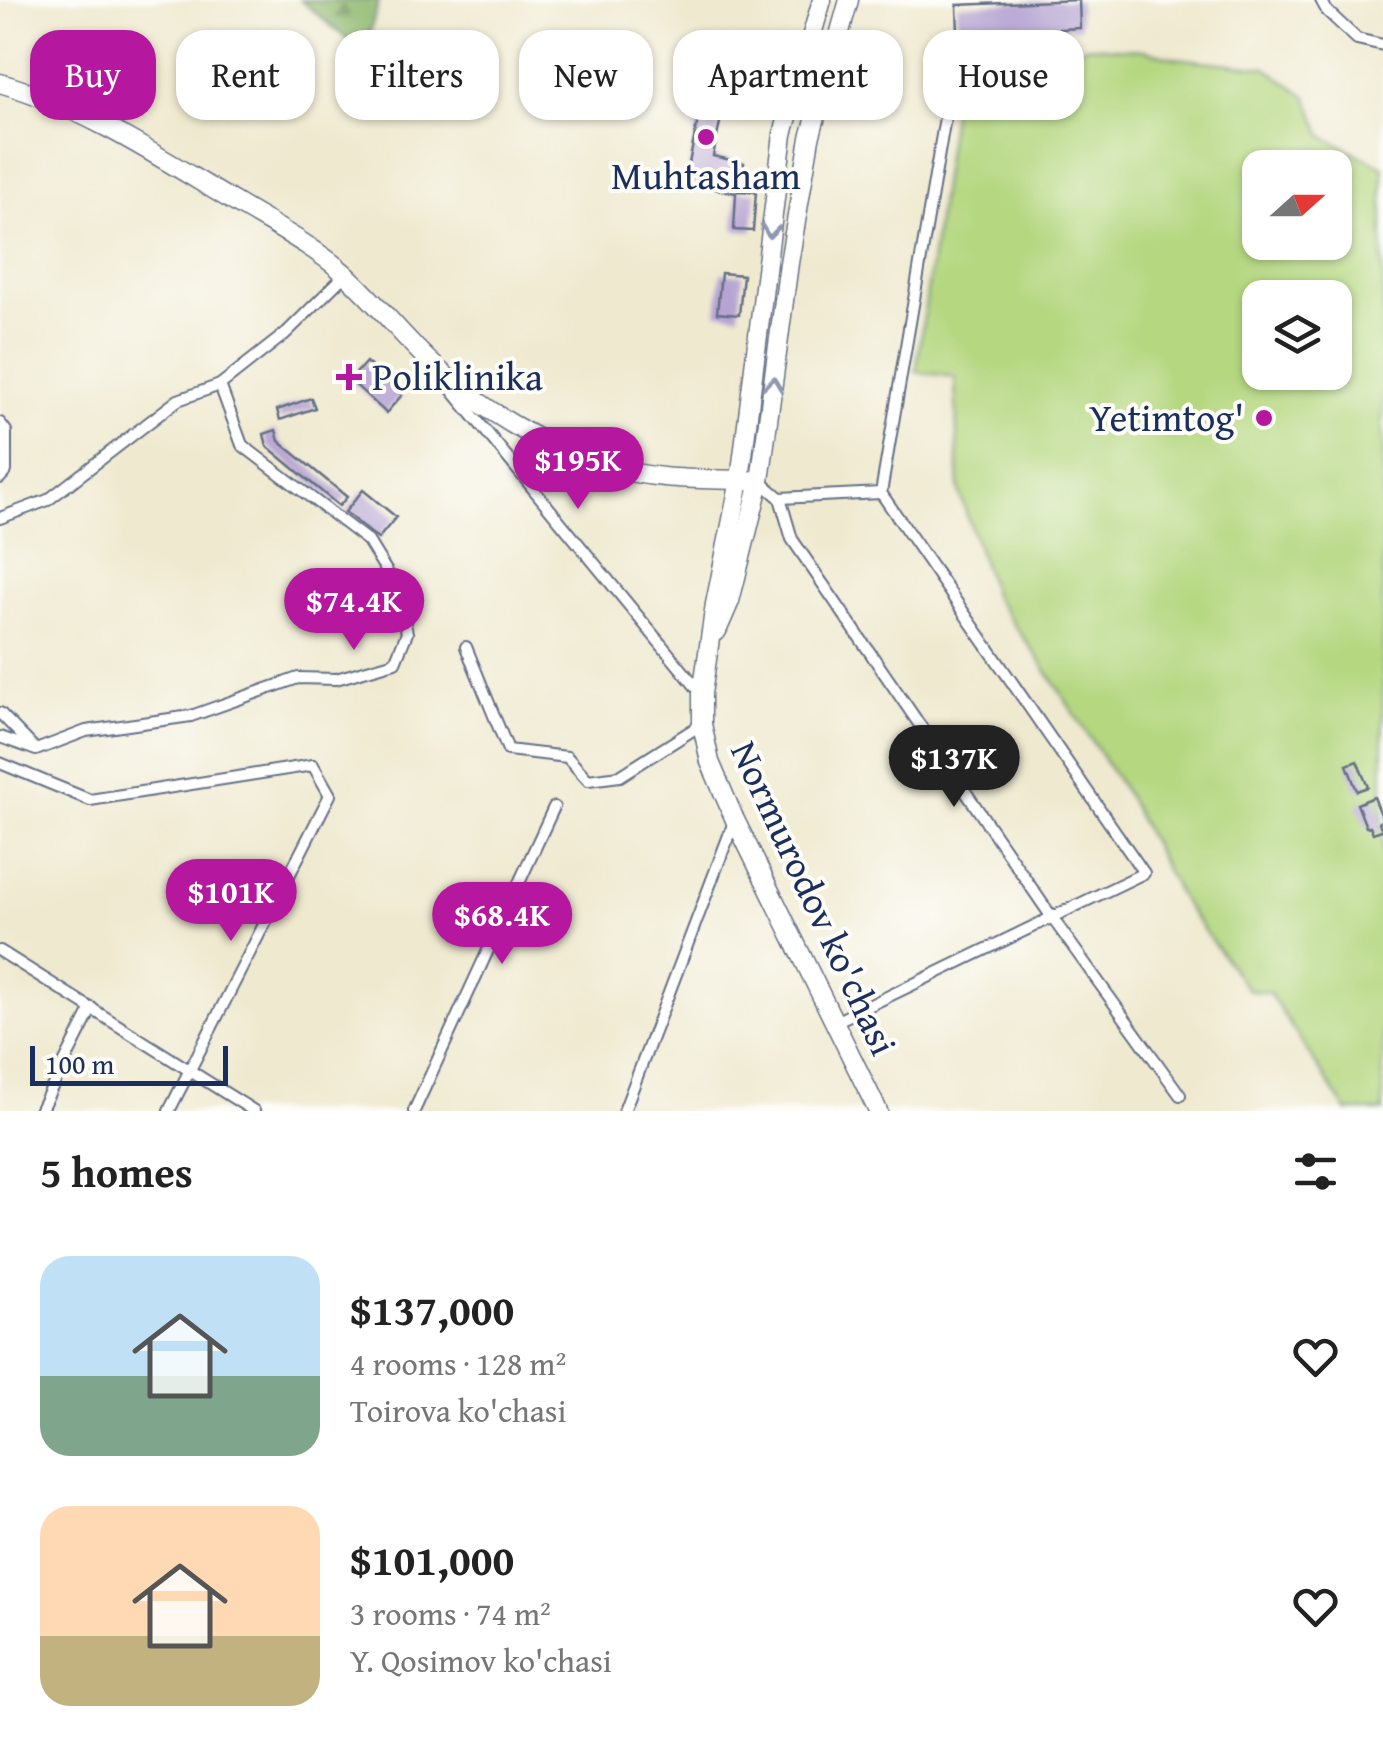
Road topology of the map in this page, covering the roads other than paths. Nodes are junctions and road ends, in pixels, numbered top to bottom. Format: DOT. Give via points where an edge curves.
graph roads {
  1 [pos="822,0"];
  2 [pos="849,0"];
  3 [pos="1321,0"];
  4 [pos="1383,44"];
  5 [pos="0,83"];
  6 [pos="945,120"];
  7 [pos="783,134"];
  8 [pos="810,138"];
  9 [pos="346,275"];
  10 [pos="424,356"];
  11 [pos="220,386"];
  12 [pos="0,423"];
  13 [pos="0,478"];
  14 [pos="740,480"];
  15 [pos="760,481"];
  16 [pos="882,493"];
  17 [pos="780,498"];
  18 [pos="0,518"];
  19 [pos="466,647"];
  20 [pos="708,649"];
  21 [pos="702,694"];
  22 [pos="0,713"];
  23 [pos="702,724"];
  24 [pos="0,736"];
  25 [pos="36,750"];
  26 [pos="0,763"];
  27 [pos="554,807"];
  28 [pos="735,820"];
  29 [pos="1053,919"];
  30 [pos="0,951"];
  31 [pos="92,1008"];
  32 [pos="833,1024"];
  33 [pos="189,1070"];
  34 [pos="1180,1094"];
  35 [pos="40,1111"];
  36 [pos="169,1111"];
  37 [pos="254,1111"];
  38 [pos="414,1111"];
  39 [pos="624,1111"];
  40 [pos="878,1111"];
  1 -- 7 [label="main road, Normurodov ko'chasi"];
  2 -- 8 [label="main road, Normurodov ko'chasi"];
  3 -- 4 [label="street" via="1357,39"];
  5 -- 9 [label="main road" via="108,126"];
  6 -- 16 [label="street"];
  7 -- 8 [label="main road" via="798,124"];
  7 -- 14 [label="main road, Normurodov ko'chasi, one-way"];
  15 -- 8 [label="main road, Normurodov ko'chasi, one-way"];
  9 -- 10 [label="main road"];
  9 -- 11 [label="street"];
  10 -- 14 [label="main road" via="497,414 594,462 684,480"];
  10 -- 21 [label="street"];
  11 -- 18 [label="street" via="178,400 48,500"];
  11 -- 25 [label="street" via="242,446 368,541 398,590 406,634 395,662 336,679 298,678 191,716 86,731"];
  12 -- 13 [label="street" via="6,431 6,471"];
  14 -- 15 [label="main road"];
  14 -- 20 [label="main road, Normurodov ko'chasi"];
  15 -- 17 [label="street"];
  15 -- 20 [label="main road, Normurodov ko'chasi" via="730,601"];
  16 -- 17 [label="street"];
  16 -- 29 [label="street" via="1144,873"];
  17 -- 29 [label="street" via="792,538"];
  19 -- 23 [label="street" via="508,750 567,757 588,780 620,776"];
  20 -- 21 [label="main road, Normurodov ko'chasi"];
  21 -- 23 [label="main road, Normurodov ko'chasi"];
  22 -- 25 [label="street"];
  23 -- 28 [label="main road, Normurodov ko'chasi"];
  24 -- 25 [label="street"];
  26 -- 33 [label="street" via="90,800 313,765 330,795"];
  27 -- 38 [label="street"];
  28 -- 32 [label="main road, Normurodov ko'chasi"];
  28 -- 39 [label="street"];
  29 -- 32 [label="street"];
  29 -- 34 [label="street"];
  30 -- 31 [label="street"];
  31 -- 33 [label="street"];
  31 -- 35 [label="street"];
  32 -- 40 [label="main road, Normurodov ko'chasi"];
  33 -- 36 [label="street"];
  33 -- 37 [label="street"];
}
